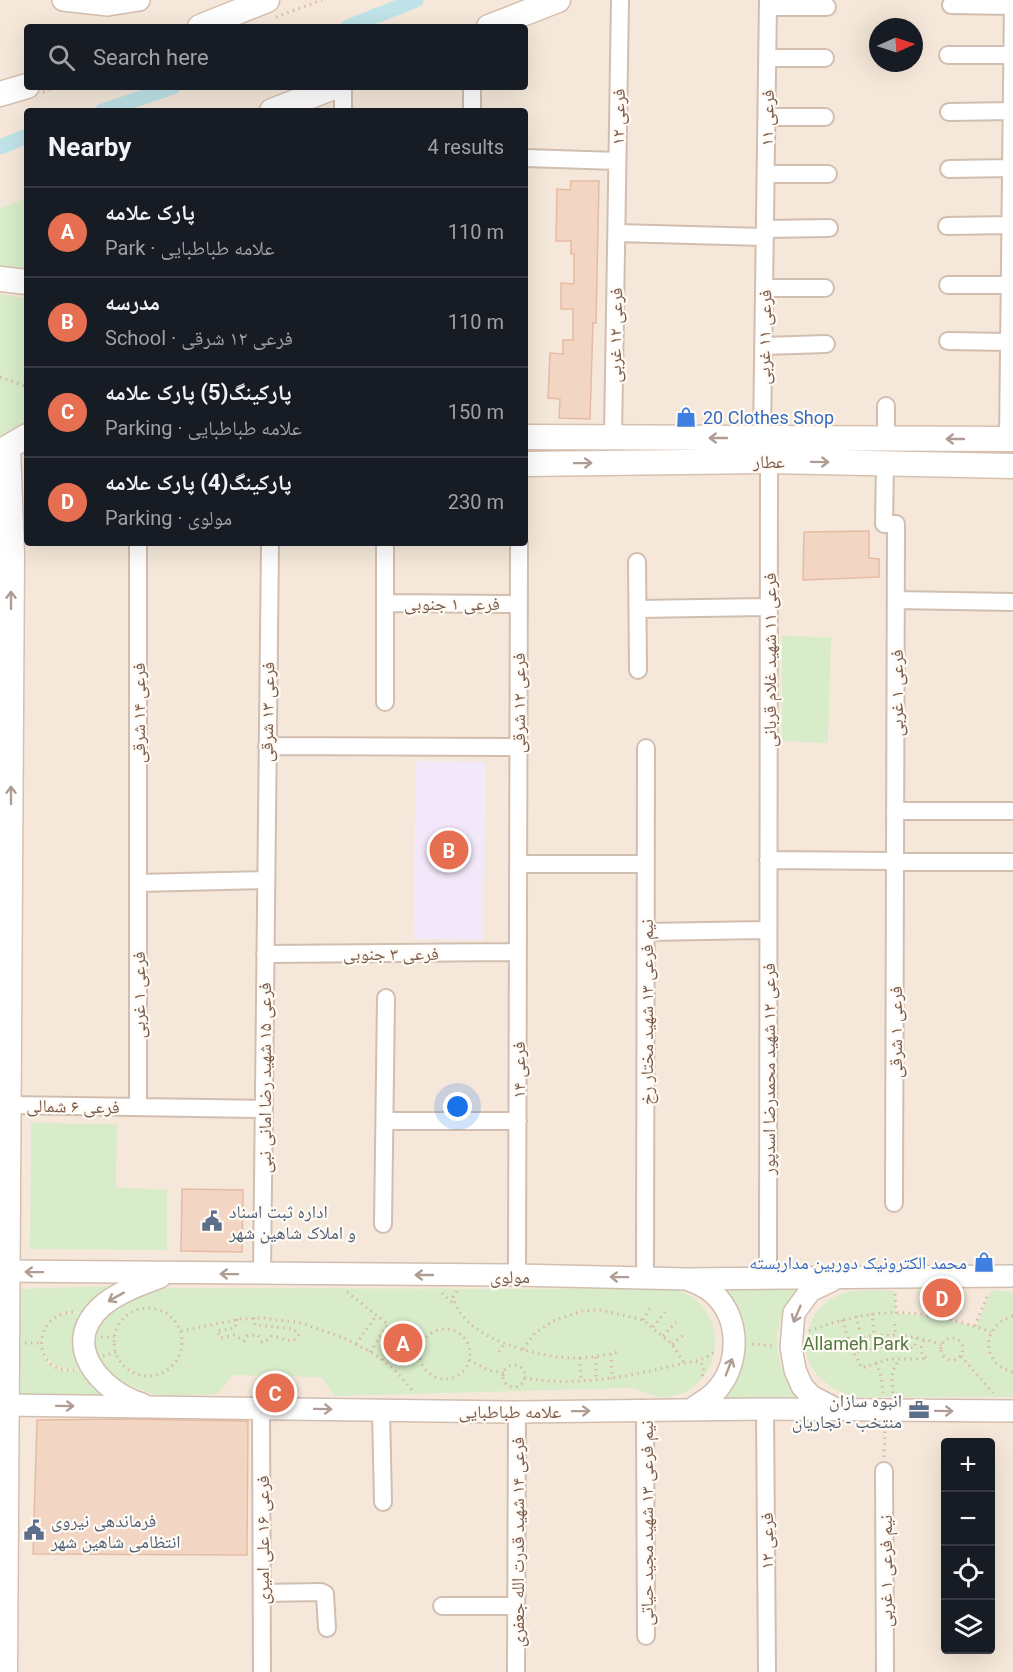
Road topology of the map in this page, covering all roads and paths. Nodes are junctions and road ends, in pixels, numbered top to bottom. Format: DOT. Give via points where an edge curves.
graph roads {
  1 [pos="63,0"];
  2 [pos="139,0"];
  3 [pos="322,0"];
  4 [pos="558,0"];
  5 [pos="620,0"];
  6 [pos="1013,0"];
  7 [pos="768,4"];
  8 [pos="951,5"];
  9 [pos="1013,6"];
  10 [pos="827,7"];
  11 [pos="267,10"];
  12 [pos="212,24"];
  13 [pos="497,24"];
  14 [pos="948,55"];
  15 [pos="1012,55"];
  16 [pos="767,58"];
  17 [pos="825,58"];
  18 [pos="24,87"];
  19 [pos="326,90"];
  20 [pos="344,90"];
  21 [pos="472,90"];
  22 [pos="0,94"];
  23 [pos="280,108"];
  24 [pos="343,108"];
  25 [pos="471,108"];
  26 [pos="1012,111"];
  27 [pos="949,112"];
  28 [pos="767,117"];
  29 [pos="825,117"];
  30 [pos="528,158"];
  31 [pos="618,161"];
  32 [pos="1011,168"];
  33 [pos="949,169"];
  34 [pos="766,174"];
  35 [pos="828,174"];
  36 [pos="1010,225"];
  37 [pos="947,226"];
  38 [pos="829,228"];
  39 [pos="616,233"];
  40 [pos="765,233"];
  41 [pos="948,285"];
  42 [pos="1010,285"];
  43 [pos="764,288"];
  44 [pos="825,288"];
  45 [pos="948,341"];
  46 [pos="1009,342"];
  47 [pos="826,344"];
  48 [pos="764,346"];
  49 [pos="0,377"];
  50 [pos="24,386"];
  51 [pos="886,405"];
  52 [pos="528,437"];
  53 [pos="613,437"];
  54 [pos="762,438"];
  55 [pos="886,438"];
  56 [pos="1011,439"];
  57 [pos="12,445"];
  58 [pos="769,461"];
  59 [pos="885,463"];
  60 [pos="528,464"];
  61 [pos="1013,466"];
  62 [pos="138,546"];
  63 [pos="270,546"];
  64 [pos="385,546"];
  65 [pos="519,546"];
  66 [pos="638,562"];
  67 [pos="896,600"];
  68 [pos="1013,602"];
  69 [pos="385,603"];
  70 [pos="519,604"];
  71 [pos="768,607"];
  72 [pos="638,609"];
  73 [pos="638,670"];
  74 [pos="385,702"];
  75 [pos="267,746"];
  76 [pos="518,747"];
  77 [pos="646,747"];
  78 [pos="895,811"];
  79 [pos="1013,811"];
  80 [pos="768,860"];
  81 [pos="895,861"];
  82 [pos="1013,862"];
  83 [pos="518,864"];
  84 [pos="646,864"];
  85 [pos="266,880"];
  86 [pos="138,883"];
  87 [pos="768,930"];
  88 [pos="646,932"];
  89 [pos="518,952"];
  90 [pos="265,954"];
  91 [pos="386,998"];
  92 [pos="9,1105"];
  93 [pos="138,1107"];
  94 [pos="264,1109"];
  95 [pos="518,1120"];
  96 [pos="385,1121"];
  97 [pos="894,1203"];
  98 [pos="383,1224"];
  99 [pos="4,1271"];
  100 [pos="169,1274"];
  101 [pos="262,1275"];
  102 [pos="517,1275"];
  103 [pos="1013,1276"];
  104 [pos="645,1277"];
  105 [pos="768,1278"];
  106 [pos="839,1278"];
  107 [pos="687,1279"];
  108 [pos="452,1287"];
  109 [pos="437,1290"];
  110 [pos="345,1291"];
  111 [pos="990,1291"];
  112 [pos="652,1305"];
  113 [pos="456,1306"];
  114 [pos="75,1312"];
  115 [pos="665,1312"];
  116 [pos="872,1313"];
  117 [pos="376,1316"];
  118 [pos="856,1316"];
  119 [pos="1013,1316"];
  120 [pos="254,1318"];
  121 [pos="237,1319"];
  122 [pos="643,1320"];
  123 [pos="842,1320"];
  124 [pos="676,1322"];
  125 [pos="388,1324"];
  126 [pos="895,1324"];
  127 [pos="808,1326"];
  128 [pos="975,1326"];
  129 [pos="653,1327"];
  130 [pos="181,1332"];
  131 [pos="401,1332"];
  132 [pos="806,1332"];
  133 [pos="991,1332"];
  134 [pos="686,1333"];
  135 [pos="874,1334"];
  136 [pos="895,1335"];
  137 [pos="663,1336"];
  138 [pos="861,1336"];
  139 [pos="917,1338"];
  140 [pos="924,1339"];
  141 [pos="849,1340"];
  142 [pos="504,1342"];
  143 [pos="17,1343"];
  144 [pos="41,1343"];
  145 [pos="840,1343"];
  146 [pos="356,1344"];
  147 [pos="422,1344"];
  148 [pos="672,1344"];
  149 [pos="942,1345"];
  150 [pos="791,1347"];
  151 [pos="725,1349"];
  152 [pos="522,1350"];
  153 [pos="370,1352"];
  154 [pos="499,1352"];
  155 [pos="619,1352"];
  156 [pos="611,1354"];
  157 [pos="961,1356"];
  158 [pos="596,1357"];
  159 [pos="580,1358"];
  160 [pos="899,1359"];
  161 [pos="382,1360"];
  162 [pos="469,1360"];
  163 [pos="694,1361"];
  164 [pos="713,1362"];
  165 [pos="684,1363"];
  166 [pos="876,1363"];
  167 [pos="710,1368"];
  168 [pos="81,1370"];
  169 [pos="1013,1372"];
  170 [pos="504,1373"];
  171 [pos="525,1378"];
  172 [pos="403,1379"];
  173 [pos="612,1379"];
  174 [pos="596,1380"];
  175 [pos="581,1382"];
  176 [pos="404,1386"];
  177 [pos="422,1396"];
  178 [pos="987,1398"];
  179 [pos="1004,1401"];
  180 [pos="886,1402"];
  181 [pos="7,1405"];
  182 [pos="156,1407"];
  183 [pos="261,1408"];
  184 [pos="765,1409"];
  185 [pos="381,1410"];
  186 [pos="691,1410"];
  187 [pos="839,1410"];
  188 [pos="645,1411"];
  189 [pos="517,1412"];
  190 [pos="884,1470"];
  191 [pos="383,1502"];
  192 [pos="262,1593"];
  193 [pos="516,1605"];
  194 [pos="442,1606"];
  195 [pos="327,1628"];
  196 [pos="646,1636"];
  197 [pos="5,1672"];
  198 [pos="262,1672"];
  199 [pos="516,1672"];
  200 [pos="767,1672"];
  201 [pos="885,1672"];
  1 -- 2 [label="street" via="108,5"];
  3 -- 11 [label="path"];
  4 -- 13 [label="main road"];
  5 -- 31 [label="street, فرعی ۱۲"];
  6 -- 9 [label="street"];
  7 -- 10 [label="street"];
  7 -- 16 [label="street, فرعی ۱۱"];
  8 -- 9 [label="street"];
  9 -- 15 [label="street"];
  11 -- 12 [label="main road"];
  14 -- 15 [label="street"];
  15 -- 26 [label="street"];
  16 -- 17 [label="street"];
  16 -- 28 [label="street, فرعی ۱۱"];
  18 -- 22 [label="main road"];
  19 -- 23 [label="main road"];
  20 -- 24 [label="street"];
  21 -- 25 [label="street"];
  26 -- 27 [label="street"];
  26 -- 32 [label="street"];
  28 -- 29 [label="street"];
  28 -- 34 [label="street, فرعی ۱۱"];
  30 -- 31 [label="street"];
  31 -- 39 [label="street, فرعی ۱۲"];
  32 -- 33 [label="street"];
  32 -- 36 [label="street"];
  34 -- 35 [label="street"];
  34 -- 40 [label="street, فرعی ۱۱"];
  36 -- 37 [label="street"];
  36 -- 42 [label="street"];
  38 -- 40 [label="street"];
  39 -- 40 [label="street"];
  39 -- 53 [label="street, فرعی ۱۲ غربی"];
  40 -- 43 [label="street, فرعی ۱۱ غربی"];
  41 -- 42 [label="street"];
  42 -- 46 [label="street"];
  43 -- 44 [label="street"];
  43 -- 48 [label="street, فرعی ۱۱ غربی"];
  45 -- 46 [label="street"];
  46 -- 56 [label="street"];
  47 -- 48 [label="street"];
  48 -- 54 [label="street, فرعی ۱۱ غربی"];
  49 -- 50 [label="path"];
  51 -- 55 [label="street"];
  52 -- 53 [label="main road, عطار"];
  54 -- 53 [label="main road, عطار, one-way"];
  54 -- 55 [label="main road, عطار"];
  56 -- 55 [label="main road, عطار, one-way"];
  92 -- 57 [label="main road, one-way"];
  58 -- 59 [label="main road, عطار, one-way"];
  60 -- 58 [label="main road, عطار, one-way"];
  58 -- 71 [label="street, فرعی ۱۱ شهید غلام قربانی"];
  59 -- 61 [label="main road, عطار"];
  59 -- 67 [label="street, فرعی ۱ غربی" via="884,524 896,524"];
  62 -- 86 [label="street, فرعی ۱۴ شرقی"];
  63 -- 75 [label="street, فرعی ۱۳ شرقی"];
  64 -- 69 [label="street"];
  65 -- 70 [label="street, فرعی ۱۲ شرقی"];
  66 -- 72 [label="street"];
  67 -- 68 [label="street"];
  67 -- 78 [label="street, فرعی ۱ غربی"];
  69 -- 70 [label="street, فرعی ۱ جنوبی"];
  69 -- 74 [label="street"];
  70 -- 76 [label="street, فرعی ۱۲ شرقی"];
  71 -- 72 [label="street"];
  71 -- 80 [label="street, فرعی ۱۱ شهید غلام قربانی"];
  72 -- 73 [label="street"];
  75 -- 76 [label="street"];
  75 -- 85 [label="street, فرعی ۱۳ شرقی"];
  76 -- 83 [label="street, فرعی ۱۲ شرقی"];
  77 -- 84 [label="street, نیم فرعی ۱۳ شهید مختار رخ"];
  78 -- 79 [label="street"];
  78 -- 81 [label="street, فرعی ۱ غربی"];
  80 -- 81 [label="street"];
  80 -- 87 [label="street, فرعی ۱۲ شهید محمدرضا اسدپور"];
  81 -- 82 [label="street"];
  81 -- 97 [label="street, فرعی ۱ شرقی"];
  83 -- 84 [label="street"];
  83 -- 89 [label="street, فرعی ۱۴"];
  84 -- 88 [label="street, نیم فرعی ۱۳ شهید مختار رخ"];
  85 -- 86 [label="street"];
  85 -- 90 [label="street, فرعی ۱۵ شهید رضا امانی نبی"];
  86 -- 93 [label="street, فرعی ۱ غربی"];
  87 -- 88 [label="street"];
  87 -- 105 [label="street, فرعی ۱۲ شهید محمدرضا اسدپور"];
  88 -- 104 [label="street, نیم فرعی ۱۳ شهید مختار رخ"];
  89 -- 90 [label="street, فرعی ۳ جنوبی"];
  89 -- 95 [label="street, فرعی ۱۴"];
  90 -- 94 [label="street, فرعی ۱۵ شهید رضا امانی نبی"];
  91 -- 96 [label="street"];
  92 -- 93 [label="street, فرعی ۶ شمالی"];
  92 -- 99 [label="main road"];
  93 -- 94 [label="street, فرعی ۶ شمالی"];
  94 -- 101 [label="street, فرعی ۱۵ شهید رضا امانی نبی"];
  95 -- 96 [label="street"];
  95 -- 102 [label="street, فرعی ۱۴"];
  96 -- 98 [label="street"];
  100 -- 99 [label="street, مولوی, one-way"];
  99 -- 181 [label="main road"];
  101 -- 100 [label="street, مولوی, one-way"];
  100 -- 182 [label="street, one-way" via="100,1307 90,1320 84,1345 90,1365 107,1385 138,1403"];
  102 -- 101 [label="street, مولوی, one-way"];
  104 -- 102 [label="street, مولوی, one-way"];
  103 -- 106 [label="street, مولوی"];
  104 -- 107 [label="street, مولوی"];
  105 -- 106 [label="street, مولوی"];
  105 -- 107 [label="street, مولوی"];
  106 -- 150 [label="street, one-way" via="810,1291 794,1313"];
  107 -- 151 [label="street" via="713,1293 724,1307 732,1324"];
  108 -- 113 [label="path" via="463,1287 453,1298"];
  109 -- 113 [label="path"];
  110 -- 117 [label="path"];
  111 -- 128 [label="path"];
  112 -- 122 [label="path"];
  113 -- 142 [label="path" via="477,1329"];
  114 -- 144 [label="path" via="54,1318 44,1328"];
  115 -- 129 [label="path"];
  116 -- 118 [label="path"];
  116 -- 128 [label="path" via="930,1314"];
  116 -- 135 [label="path"];
  117 -- 125 [label="path"];
  117 -- 146 [label="path"];
  118 -- 123 [label="path"];
  118 -- 138 [label="path"];
  119 -- 133 [label="path"];
  120 -- 121 [label="path"];
  120 -- 121 [label="path" via="255,1325 293,1329 299,1334 290,1341 272,1336 262,1342 252,1334 244,1341 234,1335 221,1338 217,1332 235,1328"];
  120 -- 146 [label="path" via="302,1323"];
  121 -- 130 [label="path"];
  122 -- 129 [label="path"];
  122 -- 152 [label="path" via="601,1310 571,1314 540,1329"];
  123 -- 132 [label="path"];
  123 -- 141 [label="path"];
  124 -- 137 [label="path"];
  125 -- 131 [label="path"];
  125 -- 153 [label="path"];
  126 -- 136 [label="path"];
  127 -- 132 [label="path"];
  128 -- 133 [label="path"];
  129 -- 137 [label="path"];
  130 -- 130 [label="path" via="183,1342 176,1363 158,1375 136,1374 127,1369 115,1349 114,1337 125,1316 146,1307 169,1314"];
  131 -- 147 [label="path"];
  131 -- 161 [label="path"];
  132 -- 150 [label="path" via="804,1344"];
  133 -- 169 [label="path" via="988,1349 992,1358"];
  134 -- 148 [label="path"];
  135 -- 136 [label="path"];
  135 -- 138 [label="path"];
  136 -- 139 [label="path"];
  137 -- 148 [label="path"];
  138 -- 141 [label="path"];
  139 -- 140 [label="path"];
  139 -- 166 [label="path" via="914,1348 887,1346 854,1353 862,1368"];
  140 -- 149 [label="path"];
  140 -- 160 [label="path" via="921,1354 927,1359"];
  141 -- 145 [label="path"];
  142 -- 152 [label="path"];
  142 -- 154 [label="path"];
  143 -- 144 [label="path"];
  144 -- 168 [label="path" via="44,1356 53,1366"];
  146 -- 153 [label="path"];
  147 -- 162 [label="path" via="437,1330 454,1330 466,1341"];
  147 -- 162 [label="path" via="422,1366 434,1377 457,1376"];
  148 -- 165 [label="path"];
  149 -- 157 [label="path" via="942,1354 948,1359"];
  149 -- 157 [label="path" via="946,1339 956,1339 963,1347"];
  150 -- 151 [label="path" via="746,1343"];
  150 -- 187 [label="street" via="802,1386 811,1396"];
  151 -- 163 [label="path"];
  151 -- 164 [label="path"];
  186 -- 151 [label="street, one-way" via="714,1393 731,1368"];
  152 -- 159 [label="path"];
  153 -- 161 [label="path"];
  155 -- 156 [label="path"];
  156 -- 158 [label="path"];
  156 -- 173 [label="path"];
  157 -- 179 [label="path" via="990,1391"];
  158 -- 159 [label="path"];
  158 -- 174 [label="path"];
  159 -- 175 [label="path"];
  160 -- 166 [label="path"];
  160 -- 180 [label="path" via="891,1376 894,1398"];
  161 -- 172 [label="path"];
  162 -- 170 [label="path"];
  163 -- 165 [label="path"];
  163 -- 167 [label="path" via="704,1367 700,1381"];
  165 -- 173 [label="path"];
  166 -- 180 [label="path"];
  170 -- 171 [label="path" via="515,1365 522,1368"];
  170 -- 171 [label="path" via="504,1380 512,1386 519,1386"];
  171 -- 175 [label="path"];
  172 -- 176 [label="path"];
  172 -- 177 [label="path"];
  173 -- 174 [label="path"];
  174 -- 175 [label="path"];
  178 -- 179 [label="path"];
  180 -- 179 [label="street, علامه طباطبایی, one-way"];
  180 -- 187 [label="street, علامه طباطبایی"];
  180 -- 190 [label="path"];
  181 -- 182 [label="street, علامه طباطبایی, one-way"];
  181 -- 197 [label="main road"];
  182 -- 183 [label="street, علامه طباطبایی"];
  183 -- 185 [label="street, علامه طباطبایی, one-way"];
  183 -- 192 [label="street, فرعی ۱۶ علی امیری"];
  184 -- 186 [label="street, علامه طباطبایی"];
  184 -- 187 [label="street, علامه طباطبایی"];
  184 -- 200 [label="street, فرعی ۱۲"];
  185 -- 189 [label="street, علامه طباطبایی"];
  185 -- 191 [label="street"];
  186 -- 188 [label="street, علامه طباطبایی"];
  189 -- 188 [label="street, علامه طباطبایی, one-way"];
  188 -- 196 [label="street, نیم فرعی ۱۳ شهید مجید حیاتی"];
  189 -- 193 [label="street, فرعی ۱۴ شهید قدرت الله جعفری"];
  190 -- 201 [label="street, نیم فرعی ۱ غربی"];
  192 -- 195 [label="street" via="325,1594"];
  192 -- 198 [label="street, فرعی ۱۶ علی امیری"];
  193 -- 194 [label="street"];
  193 -- 199 [label="street, فرعی ۱۴ شهید قدرت الله جعفری"];
}
